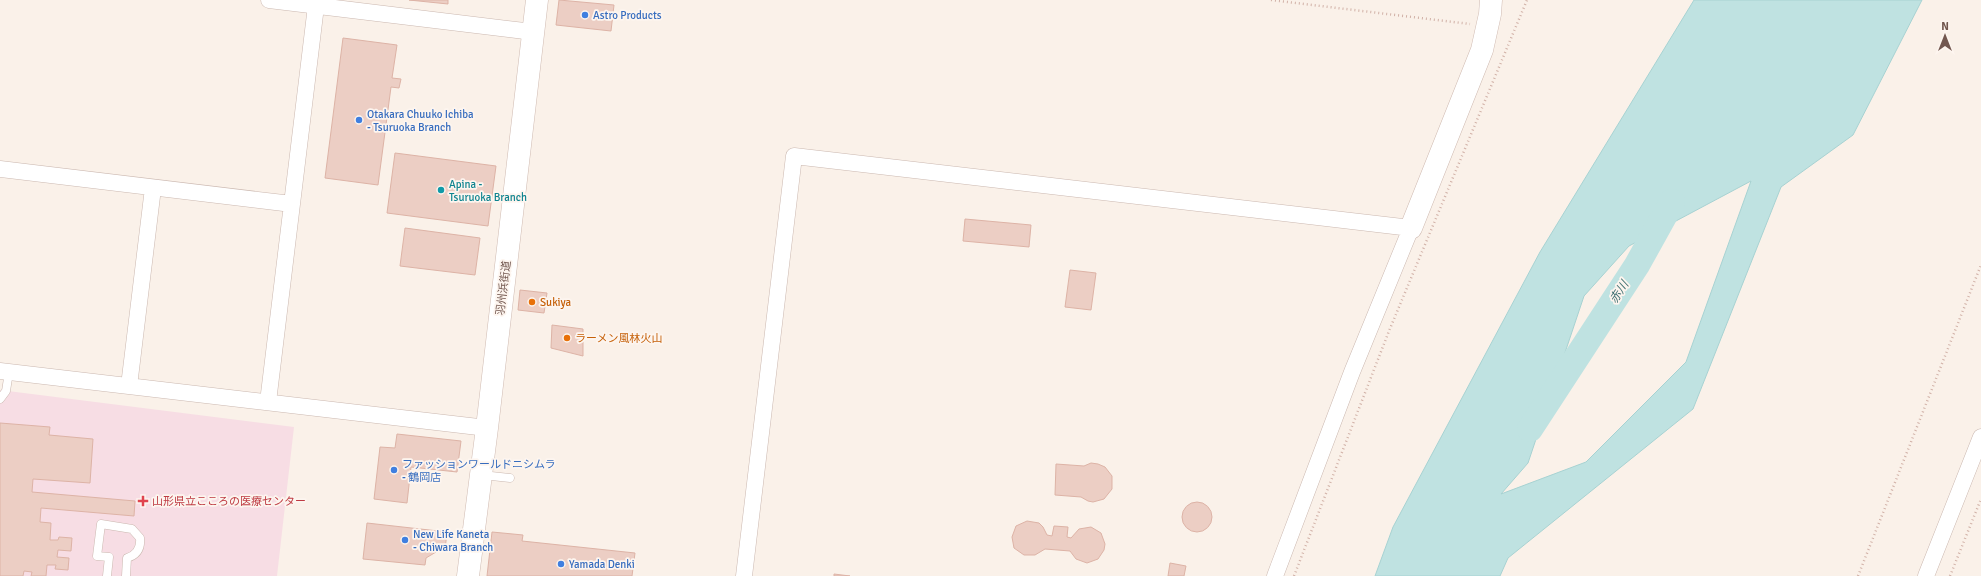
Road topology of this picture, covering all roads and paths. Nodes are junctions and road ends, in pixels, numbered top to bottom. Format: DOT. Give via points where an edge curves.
graph roads {
  1 [pos="269,0"];
  2 [pos="537,0"];
  3 [pos="1271,0"];
  4 [pos="1491,0"];
  5 [pos="1527,0"];
  6 [pos="316,6"];
  7 [pos="1488,25"];
  8 [pos="533,32"];
  9 [pos="0,169"];
  10 [pos="153,188"];
  11 [pos="292,204"];
  12 [pos="1411,228"];
  13 [pos="1981,265"];
  14 [pos="4,372"];
  15 [pos="128,386"];
  16 [pos="0,398"];
  17 [pos="268,402"];
  18 [pos="487,428"];
  19 [pos="1981,437"];
  20 [pos="481,474"];
  21 [pos="510,478"];
  22 [pos="1981,499"];
  23 [pos="107,576"];
  24 [pos="126,576"];
  25 [pos="468,576"];
  26 [pos="744,576"];
  27 [pos="1275,576"];
  28 [pos="1294,576"];
  29 [pos="1858,576"];
  30 [pos="1926,576"];
  31 [pos="1950,576"];
  1 -- 6 [label="street"];
  2 -- 8 [label="main road, 羽州浜街道"];
  3 -- 7 [label="path"];
  4 -- 7 [label="main road"];
  5 -- 28 [label="path" via="1389,331"];
  6 -- 8 [label="street"];
  6 -- 11 [label="street"];
  7 -- 12 [label="main road" via="1479,57"];
  8 -- 18 [label="main road, 羽州浜街道"];
  9 -- 10 [label="street"];
  10 -- 11 [label="street"];
  10 -- 15 [label="street"];
  11 -- 17 [label="street"];
  12 -- 26 [label="street" via="794,156"];
  12 -- 27 [label="street" via="1352,372"];
  13 -- 29 [label="path"];
  14 -- 15 [label="street"];
  14 -- 16 [label="lane" via="6,391"];
  15 -- 17 [label="street"];
  17 -- 18 [label="street"];
  18 -- 20 [label="main road, 羽州浜街道"];
  19 -- 30 [label="street"];
  20 -- 21 [label="lane"];
  20 -- 25 [label="main road, 羽州浜街道"];
  22 -- 31 [label="path"];
  23 -- 24 [label="lane" via="109,557 97,556 101,524 132,529 140,538 139,550 127,558"];
}
